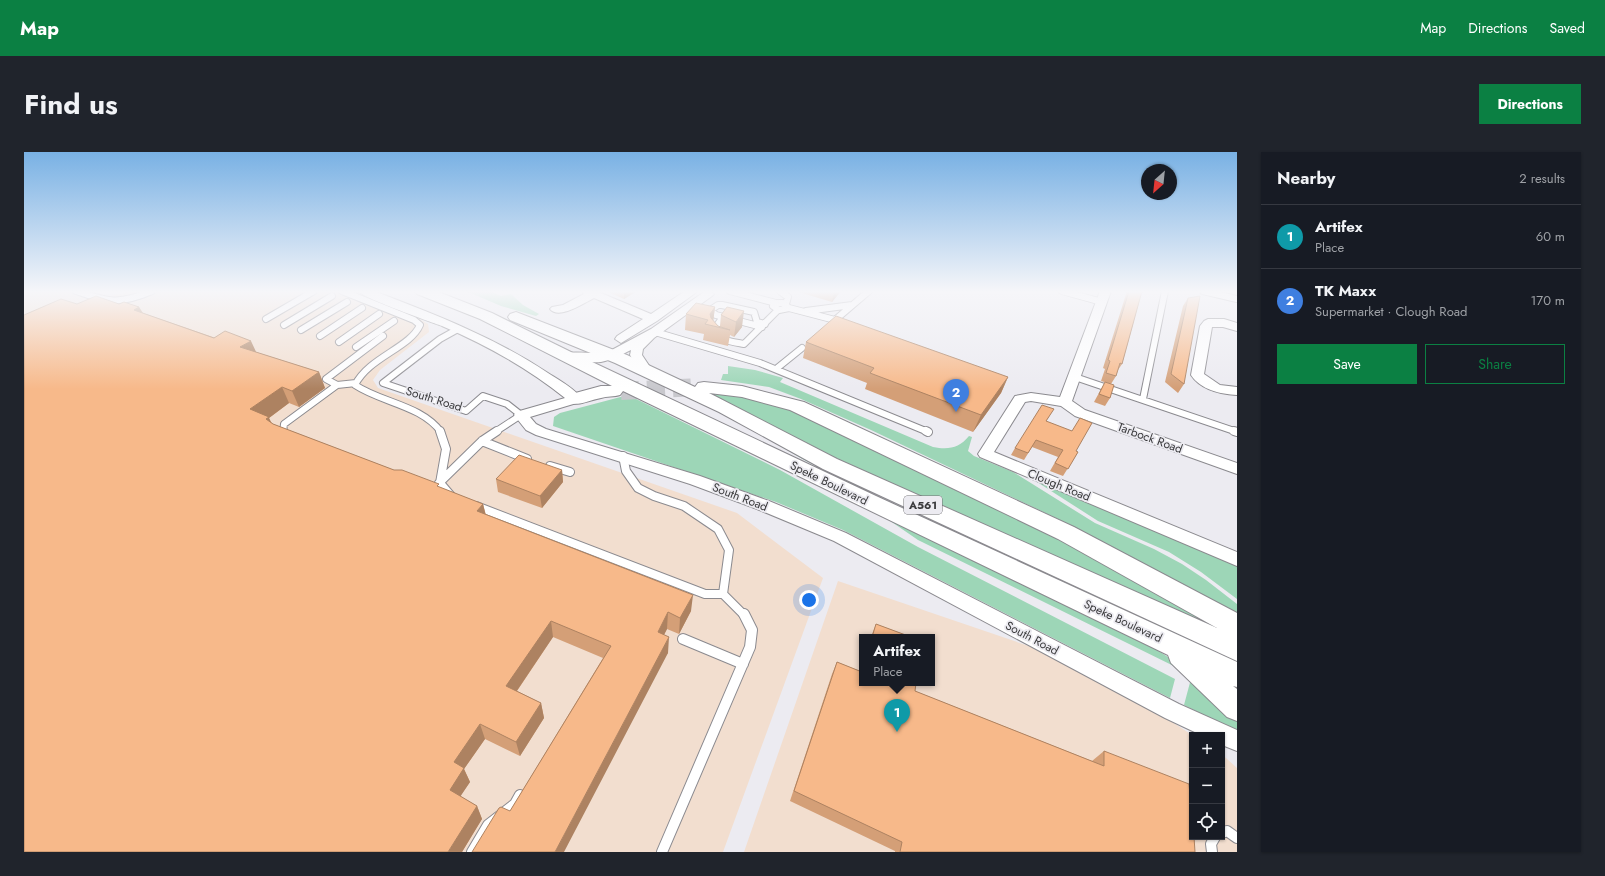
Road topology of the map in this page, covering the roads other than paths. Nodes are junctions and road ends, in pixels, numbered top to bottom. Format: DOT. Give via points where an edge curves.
graph roads {
  1 [pos="312,324"];
  2 [pos="338,324"];
  3 [pos="365,324"];
  4 [pos="390,324"];
  5 [pos="418,324"];
  6 [pos="445,324"];
  7 [pos="501,324"];
  8 [pos="529,324"];
  9 [pos="646,324"];
  10 [pos="665,324"];
  11 [pos="717,324"];
  12 [pos="753,324"];
  13 [pos="760,324"];
  14 [pos="765,324"];
  15 [pos="1094,324"];
  16 [pos="1158,324"];
  17 [pos="1208,324"];
  18 [pos="763,326"];
  19 [pos="458,329"];
  20 [pos="302,330"];
  21 [pos="655,332"];
  22 [pos="320,336"];
  23 [pos="383,336"];
  24 [pos="339,342"];
  25 [pos="356,347"];
  26 [pos="802,348"];
  27 [pos="604,355"];
  28 [pos="564,356"];
  29 [pos="776,369"];
  30 [pos="646,370"];
  31 [pos="1075,377"];
  32 [pos="356,383"];
  33 [pos="337,385"];
  34 [pos="704,387"];
  35 [pos="614,391"];
  36 [pos="1237,391"];
  37 [pos="575,399"];
  38 [pos="1143,399"];
  39 [pos="1065,402"];
  40 [pos="521,415"];
  41 [pos="928,432"];
  42 [pos="1237,432"];
  43 [pos="290,438"];
  44 [pos="482,441"];
  45 [pos="771,455"];
  46 [pos="623,456"];
  47 [pos="1237,469"];
  48 [pos="570,472"];
  49 [pos="437,483"];
  50 [pos="1237,559"];
  51 [pos="723,594"];
  52 [pos="1237,626"];
  53 [pos="683,639"];
  54 [pos="1165,641"];
  55 [pos="1237,649"];
  56 [pos="743,664"];
  57 [pos="1237,675"];
  58 [pos="1237,708"];
  59 [pos="1172,711"];
  60 [pos="1204,732"];
  61 [pos="1237,741"];
  62 [pos="1225,746"];
  63 [pos="1237,754"];
  64 [pos="527,784"];
  65 [pos="1225,832"];
  66 [pos="1237,838"];
  67 [pos="1213,840"];
  68 [pos="472,852"];
  69 [pos="662,852"];
  70 [pos="1212,852"];
  1 -- 20 [label="lane"];
  2 -- 22 [label="lane"];
  3 -- 24 [label="lane"];
  4 -- 25 [label="lane"];
  5 -- 32 [label="lane" via="416,334 365,371"];
  6 -- 19 [label="street"];
  7 -- 28 [label="highway, Speke Boulevard / A561"];
  8 -- 27 [label="highway, Speke Boulevard / A561"];
  9 -- 27 [label="street"];
  10 -- 21 [label="street"];
  11 -- 18 [label="lane" via="713,331 718,338 744,344"];
  12 -- 18 [label="lane"];
  13 -- 18 [label="lane"];
  14 -- 18 [label="lane"];
  15 -- 31 [label="street"];
  16 -- 38 [label="lane"];
  17 -- 36 [label="street" via="1197,375 1209,386"];
  19 -- 37 [label="street" via="544,374"];
  19 -- 40 [label="lane, South Road" via="440,339 383,383 466,411 483,396 508,404"];
  21 -- 27 [label="street"];
  21 -- 29 [label="lane"];
  21 -- 30 [label="street" via="638,348 636,354"];
  23 -- 33 [label="lane" via="326,378"];
  26 -- 29 [label="lane"];
  27 -- 28 [label="street"];
  27 -- 30 [label="highway, Speke Boulevard / A561"];
  27 -- 45 [label="highway, A561" via="610,365 732,425"];
  28 -- 45 [label="highway, Speke Boulevard / A561"];
  29 -- 41 [label="lane"];
  30 -- 55 [label="highway, Speke Boulevard / A561" via="726,408 830,464"];
  31 -- 38 [label="lane"];
  31 -- 39 [label="street"];
  32 -- 33 [label="lane"];
  32 -- 49 [label="lane" via="355,385 363,392 415,410 433,422 442,436 446,449"];
  33 -- 43 [label="lane" via="284,424 283,435"];
  34 -- 52 [label="highway" via="742,392 798,406 1066,533"];
  35 -- 37 [label="highway"];
  37 -- 40 [label="street"];
  38 -- 42 [label="lane"];
  39 -- 47 [label="street, Tarbock Road" via="1080,413"];
  39 -- 50 [label="street, Clough Road" via="1032,397 1020,399 985,454"];
  40 -- 44 [label="lane"];
  40 -- 46 [label="street, South Road" via="531,427 541,432"];
  44 -- 48 [label="lane"];
  44 -- 49 [label="lane"];
  45 -- 54 [label="highway, Speke Boulevard / A561"];
  46 -- 51 [label="lane" via="626,471 638,488 684,506 718,529 729,550"];
  46 -- 59 [label="street, South Road" via="750,500 840,537"];
  49 -- 51 [label="lane" via="451,496 705,594"];
  51 -- 56 [label="lane" via="741,610 750,624 752,638"];
  53 -- 56 [label="lane"];
  54 -- 57 [label="highway, Speke Boulevard / A561"];
  54 -- 58 [label="highway"];
  56 -- 69 [label="lane"];
  59 -- 60 [label="street, South Road"];
  59 -- 61 [label="street, South Road"];
  62 -- 63 [label="street"];
  64 -- 68 [label="lane" via="515,804 488,825"];
  65 -- 66 [label="lane"];
  67 -- 70 [label="lane"];
}
